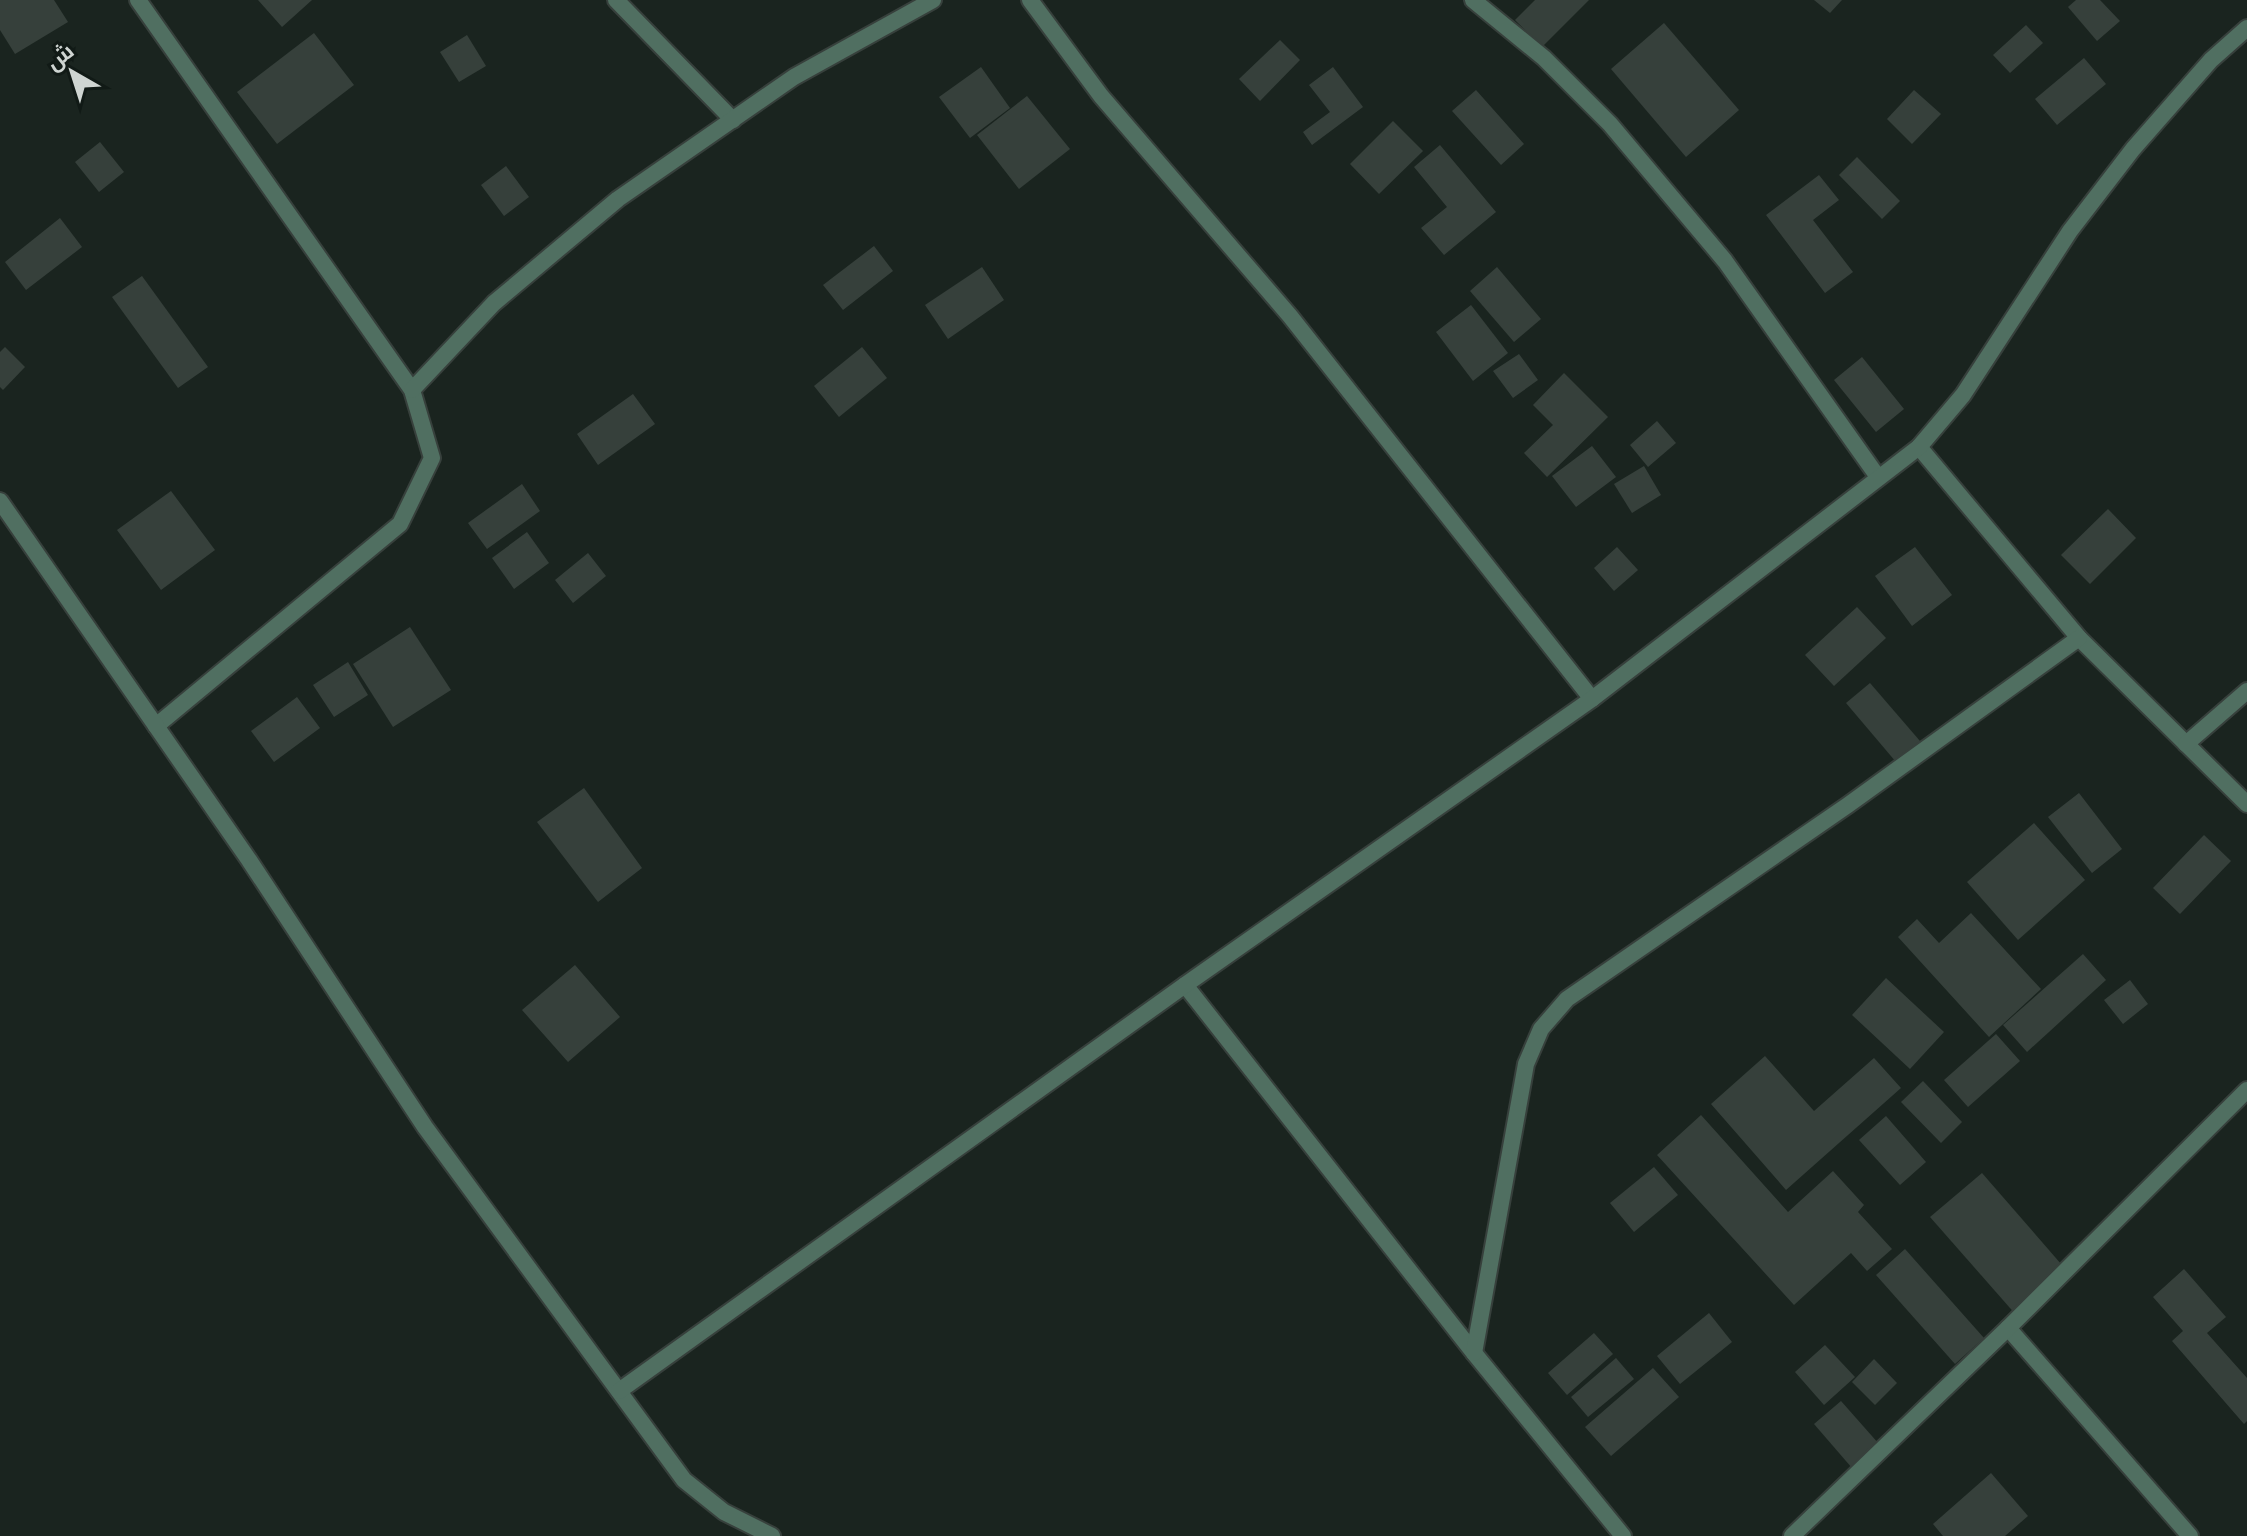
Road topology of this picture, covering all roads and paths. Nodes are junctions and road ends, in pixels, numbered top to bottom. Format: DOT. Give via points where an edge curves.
graph roads {
  1 [pos="138,0"];
  2 [pos="616,0"];
  3 [pos="933,0"];
  4 [pos="1030,0"];
  5 [pos="1473,0"];
  6 [pos="2247,28"];
  7 [pos="733,120"];
  8 [pos="412,390"];
  9 [pos="1919,447"];
  10 [pos="1878,477"];
  11 [pos="0,501"];
  12 [pos="2079,638"];
  13 [pos="2247,691"];
  14 [pos="1592,699"];
  15 [pos="156,726"];
  16 [pos="2186,744"];
  17 [pos="2247,804"];
  18 [pos="1185,985"];
  19 [pos="2247,1090"];
  20 [pos="2008,1328"];
  21 [pos="1474,1353"];
  22 [pos="619,1391"];
  23 [pos="772,1536"];
  24 [pos="1623,1536"];
  25 [pos="1792,1536"];
  26 [pos="2190,1536"];
  1 -- 8 [label="street"];
  2 -- 7 [label="street"];
  3 -- 7 [label="street" via="794,77"];
  4 -- 14 [label="street" via="1101,96 1290,316"];
  5 -- 10 [label="street" via="1544,58 1610,124 1725,261"];
  6 -- 9 [label="street" via="2211,60 2133,149 2070,231 1963,395"];
  7 -- 8 [label="street" via="618,199 494,303"];
  8 -- 15 [label="street" via="432,458 400,524"];
  9 -- 10 [label="street"];
  9 -- 12 [label="street"];
  10 -- 14 [label="street"];
  11 -- 15 [label="street"];
  12 -- 16 [label="street"];
  12 -- 21 [label="street" via="1567,999 1541,1029 1526,1064"];
  13 -- 16 [label="street"];
  14 -- 18 [label="street"];
  15 -- 22 [label="street" via="425,1127"];
  16 -- 17 [label="street"];
  18 -- 21 [label="street"];
  18 -- 22 [label="street"];
  19 -- 20 [label="street"];
  20 -- 25 [label="street"];
  20 -- 26 [label="street"];
  21 -- 24 [label="street"];
  22 -- 23 [label="street" via="684,1480 724,1512"];
}
